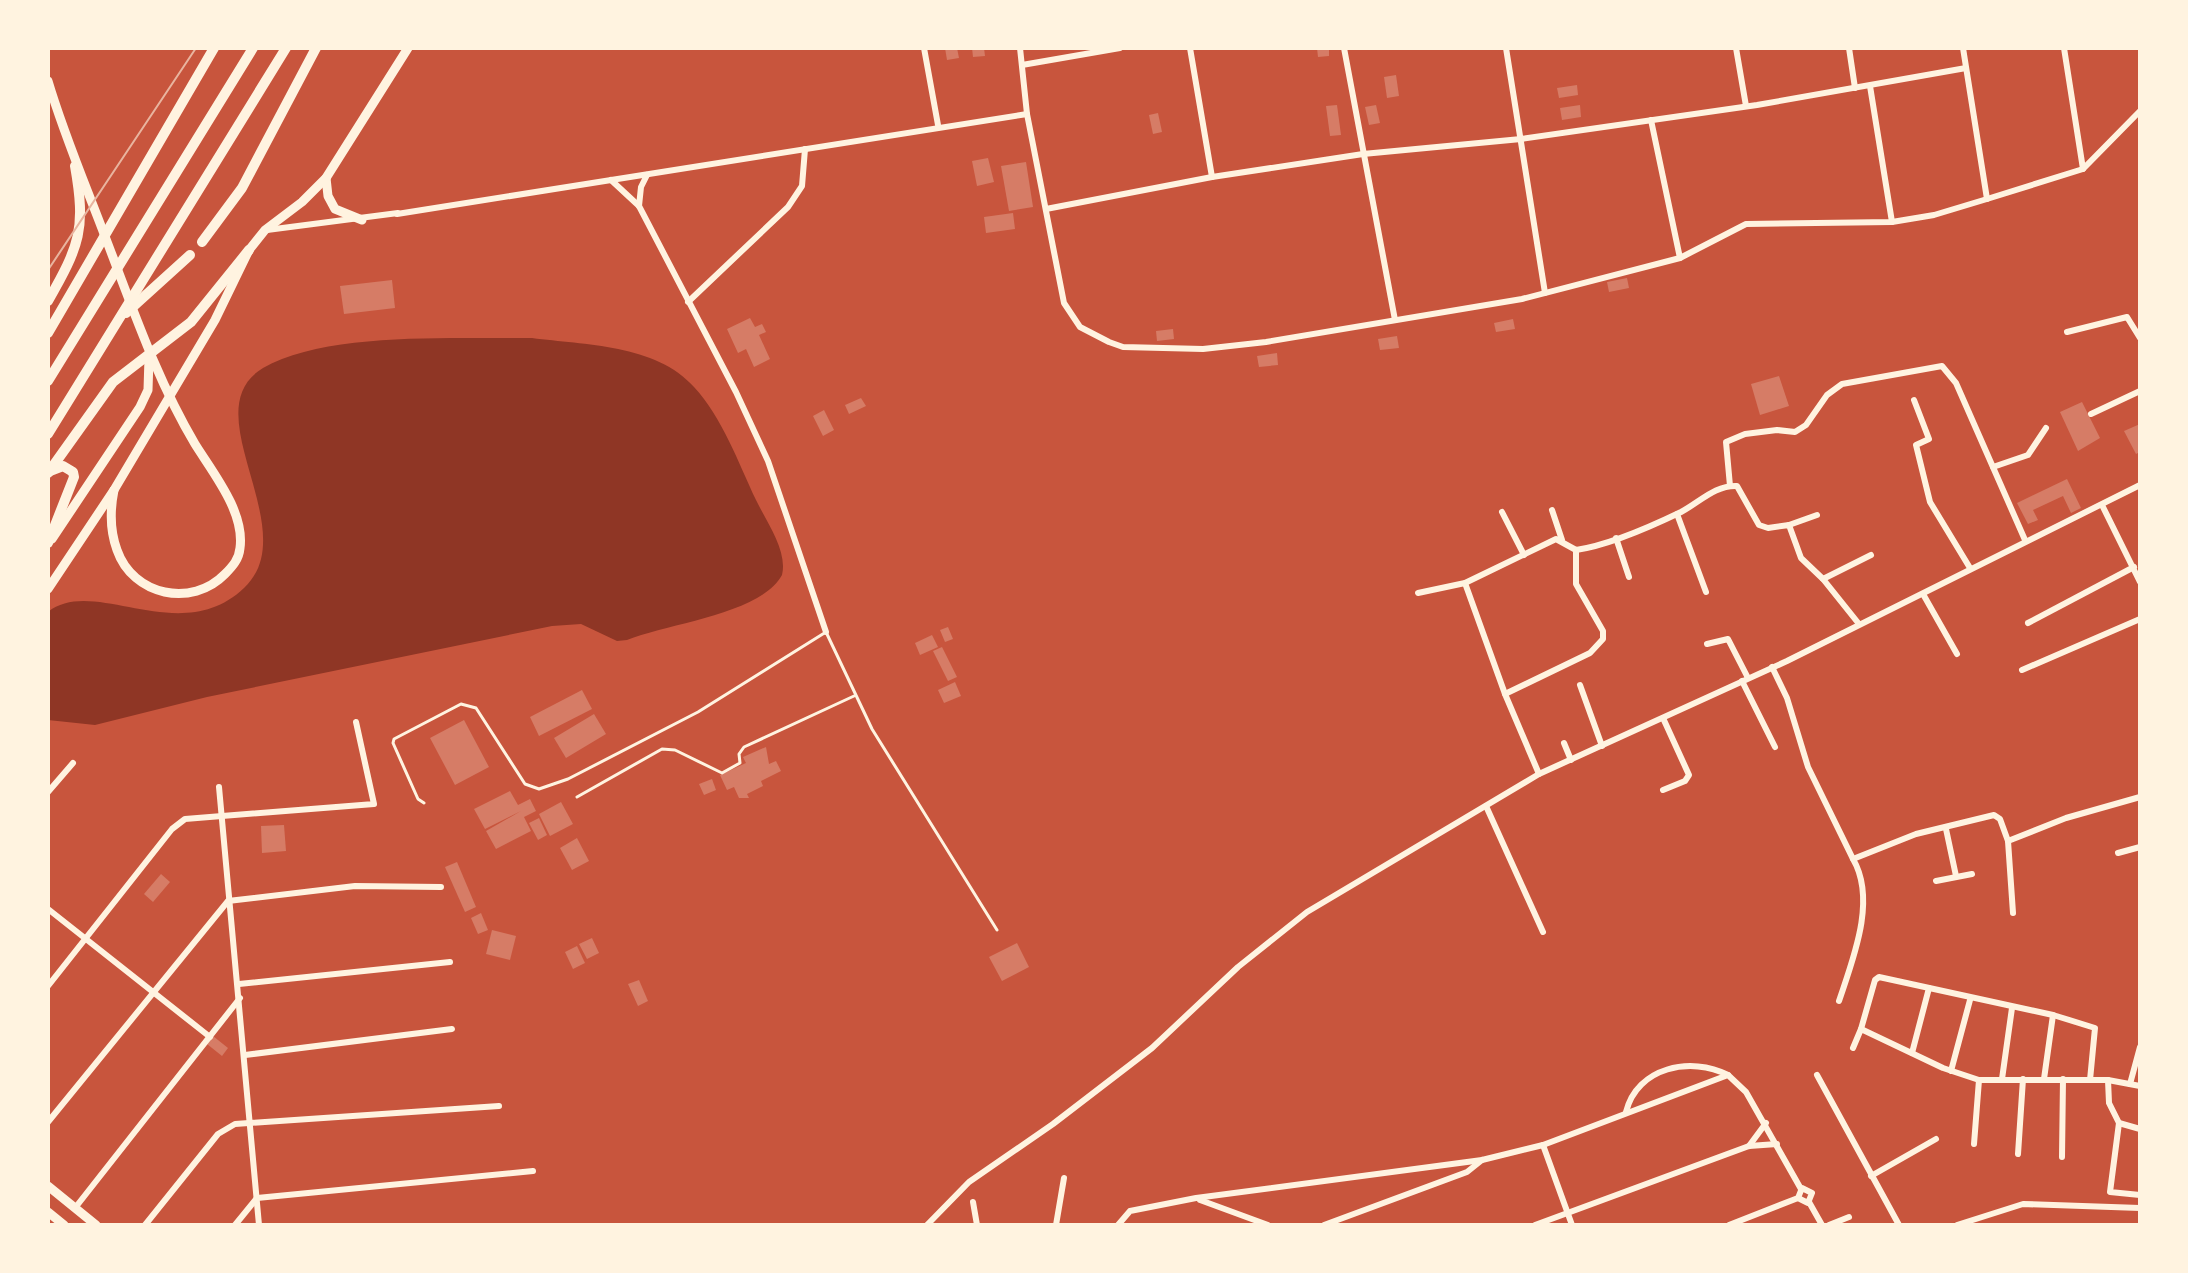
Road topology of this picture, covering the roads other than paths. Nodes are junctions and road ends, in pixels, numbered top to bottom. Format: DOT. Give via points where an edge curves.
graph roads {
  1 [pos="214,48"];
  2 [pos="253,48"];
  3 [pos="286,48"];
  4 [pos="316,48"];
  5 [pos="408,48"];
  6 [pos="924,48"];
  7 [pos="1020,48"];
  8 [pos="1120,48"];
  9 [pos="1190,48"];
  10 [pos="1344,48"];
  11 [pos="1506,48"];
  12 [pos="1736,48"];
  13 [pos="1849,48"];
  14 [pos="1963,48"];
  15 [pos="2064,48"];
  16 [pos="1022,65"];
  17 [pos="1966,68"];
  18 [pos="48,81"];
  19 [pos="1870,86"];
  20 [pos="1855,88"];
  21 [pos="1746,106"];
  22 [pos="2140,111"];
  23 [pos="1027,114"];
  24 [pos="1651,120"];
  25 [pos="938,125"];
  26 [pos="1521,139"];
  27 [pos="805,149"];
  28 [pos="1363,154"];
  29 [pos="75,166"];
  30 [pos="2083,169"];
  31 [pos="647,175"];
  32 [pos="1212,177"];
  33 [pos="326,178"];
  34 [pos="611,180"];
  35 [pos="1987,199"];
  36 [pos="639,206"];
  37 [pos="1046,209"];
  38 [pos="362,220"];
  39 [pos="1892,222"];
  40 [pos="265,230"];
  41 [pos="202,242"];
  42 [pos="249,250"];
  43 [pos="190,255"];
  44 [pos="1680,258"];
  45 [pos="1545,293"];
  46 [pos="48,301"];
  47 [pos="688,302"];
  48 [pos="1395,320"];
  49 [pos="115,322"];
  50 [pos="2067,332"];
  51 [pos="48,333"];
  52 [pos="2140,338"];
  53 [pos="148,351"];
  54 [pos="48,381"];
  55 [pos="2140,391"];
  56 [pos="1914,400"];
  57 [pos="2091,414"];
  58 [pos="2046,428"];
  59 [pos="48,434"];
  60 [pos="1993,467"];
  61 [pos="48,472"];
  62 [pos="2140,485"];
  63 [pos="1730,486"];
  64 [pos="114,490"];
  65 [pos="2102,505"];
  66 [pos="1552,510"];
  67 [pos="1502,512"];
  68 [pos="1677,514"];
  69 [pos="1817,515"];
  70 [pos="1789,525"];
  71 [pos="1616,538"];
  72 [pos="1562,540"];
  73 [pos="2025,540"];
  74 [pos="48,544"];
  75 [pos="1576,550"];
  76 [pos="1524,555"];
  77 [pos="1871,555"];
  78 [pos="2134,567"];
  79 [pos="1970,568"];
  80 [pos="1629,577"];
  81 [pos="1823,579"];
  82 [pos="2140,582"];
  83 [pos="1465,583"];
  84 [pos="48,589"];
  85 [pos="1706,592"];
  86 [pos="1418,593"];
  87 [pos="1923,594"];
  88 [pos="2140,619"];
  89 [pos="2028,623"];
  90 [pos="1859,624"];
  91 [pos="826,632"];
  92 [pos="1707,644"];
  93 [pos="1957,654"];
  94 [pos="1772,667"];
  95 [pos="2022,670"];
  96 [pos="1745,680"];
  97 [pos="1580,685"];
  98 [pos="1505,694"];
  99 [pos="854,696"];
  100 [pos="1663,718"];
  101 [pos="356,722"];
  102 [pos="1564,743"];
  103 [pos="1602,746"];
  104 [pos="1775,747"];
  105 [pos="1571,760"];
  106 [pos="73,763"];
  107 [pos="1539,774"];
  108 [pos="219,787"];
  109 [pos="1663,790"];
  110 [pos="48,792"];
  111 [pos="577,797"];
  112 [pos="2140,797"];
  113 [pos="424,803"];
  114 [pos="1486,806"];
  115 [pos="222,813"];
  116 [pos="1946,829"];
  117 [pos="2008,841"];
  118 [pos="2140,847"];
  119 [pos="2118,853"];
  120 [pos="1853,859"];
  121 [pos="1972,874"];
  122 [pos="1956,876"];
  123 [pos="1936,881"];
  124 [pos="441,887"];
  125 [pos="228,901"];
  126 [pos="48,909"];
  127 [pos="2013,913"];
  128 [pos="997,930"];
  129 [pos="1543,932"];
  130 [pos="86,938"];
  131 [pos="450,962"];
  132 [pos="239,984"];
  133 [pos="48,986"];
  134 [pos="1929,988"];
  135 [pos="153,991"];
  136 [pos="240,998"];
  137 [pos="1970,1000"];
  138 [pos="1839,1001"];
  139 [pos="2012,1008"];
  140 [pos="2053,1015"];
  141 [pos="452,1029"];
  142 [pos="1861,1029"];
  143 [pos="210,1037"];
  144 [pos="2140,1047"];
  145 [pos="1853,1048"];
  146 [pos="1912,1053"];
  147 [pos="245,1055"];
  148 [pos="1951,1071"];
  149 [pos="1728,1075"];
  150 [pos="1817,1075"];
  151 [pos="2002,1079"];
  152 [pos="2023,1079"];
  153 [pos="2044,1079"];
  154 [pos="2063,1079"];
  155 [pos="1979,1080"];
  156 [pos="2090,1080"];
  157 [pos="2108,1080"];
  158 [pos="2130,1084"];
  159 [pos="2140,1086"];
  160 [pos="499,1106"];
  161 [pos="1626,1112"];
  162 [pos="48,1122"];
  163 [pos="250,1122"];
  164 [pos="1766,1123"];
  165 [pos="2119,1123"];
  166 [pos="2140,1129"];
  167 [pos="1936,1139"];
  168 [pos="1777,1144"];
  169 [pos="1974,1144"];
  170 [pos="1543,1145"];
  171 [pos="1749,1146"];
  172 [pos="2018,1154"];
  173 [pos="2062,1157"];
  174 [pos="1482,1160"];
  175 [pos="533,1171"];
  176 [pos="1871,1176"];
  177 [pos="1064,1178"];
  178 [pos="52,1189"];
  179 [pos="1801,1189"];
  180 [pos="2140,1195"];
  181 [pos="257,1198"];
  182 [pos="1196,1198"];
  183 [pos="1798,1198"];
  184 [pos="48,1201"];
  185 [pos="973,1202"];
  186 [pos="1809,1202"];
  187 [pos="75,1208"];
  188 [pos="2140,1208"];
  189 [pos="48,1212"];
  190 [pos="1568,1213"];
  191 [pos="1982,1215"];
  192 [pos="1347,1217"];
  193 [pos="1849,1217"];
  194 [pos="62,1224"];
  195 [pos="96,1225"];
  196 [pos="145,1225"];
  197 [pos="235,1225"];
  198 [pos="259,1225"];
  199 [pos="927,1225"];
  200 [pos="977,1225"];
  201 [pos="1056,1225"];
  202 [pos="1118,1225"];
  203 [pos="1268,1225"];
  204 [pos="1324,1225"];
  205 [pos="1350,1225"];
  206 [pos="1535,1225"];
  207 [pos="1572,1225"];
  208 [pos="1729,1225"];
  209 [pos="1822,1225"];
  210 [pos="1829,1225"];
  211 [pos="1899,1225"];
  212 [pos="1957,1225"];
  213 [pos="1985,1225"];
  1 -- 51 [label="highway"];
  2 -- 54 [label="highway"];
  3 -- 49 [label="highway"];
  4 -- 41 [label="highway" via="242,188"];
  5 -- 33 [label="highway"];
  6 -- 25 [label="street"];
  7 -- 16 [label="street"];
  8 -- 16 [label="street"];
  9 -- 32 [label="street"];
  10 -- 28 [label="street"];
  11 -- 26 [label="street"];
  12 -- 21 [label="street"];
  13 -- 20 [label="street"];
  14 -- 17 [label="street"];
  15 -- 30 [label="street"];
  16 -- 23 [label="street"];
  17 -- 19 [label="street"];
  17 -- 35 [label="street"];
  18 -- 29 [label="highway"];
  19 -- 20 [label="street"];
  19 -- 39 [label="street"];
  20 -- 21 [label="street"];
  21 -- 24 [label="street"];
  22 -- 30 [label="street"];
  23 -- 25 [label="street"];
  23 -- 37 [label="street"];
  24 -- 26 [label="street"];
  24 -- 44 [label="street"];
  25 -- 27 [label="street"];
  26 -- 28 [label="street"];
  26 -- 45 [label="street"];
  27 -- 31 [label="street"];
  27 -- 47 [label="street" via="802,186 788,207"];
  28 -- 32 [label="street"];
  28 -- 48 [label="street"];
  29 -- 46 [label="highway" via="83,213 66,269"];
  29 -- 53 [label="highway"];
  30 -- 35 [label="street"];
  31 -- 34 [label="street"];
  31 -- 36 [label="street"];
  32 -- 37 [label="street"];
  33 -- 38 [label="highway" via="335,209"];
  33 -- 40 [label="highway"];
  34 -- 36 [label="street"];
  34 -- 38 [label="street"];
  35 -- 39 [label="street"];
  36 -- 47 [label="street"];
  37 -- 48 [label="street" via="1064,303 1080,327 1123,347 1222,348"];
  38 -- 40 [label="street"];
  39 -- 44 [label="street" via="1746,224"];
  40 -- 42 [label="highway"];
  42 -- 61 [label="highway" via="191,322 113,382"];
  42 -- 64 [label="highway" via="215,320"];
  43 -- 49 [label="highway"];
  44 -- 45 [label="street"];
  45 -- 48 [label="street"];
  47 -- 91 [label="street" via="768,461"];
  49 -- 59 [label="highway"];
  50 -- 52 [label="street" via="2127,317"];
  53 -- 64 [label="highway" via="236,518 240,550 231,568 211,585 186,594 150,587 129,570 117,549 111,522"];
  53 -- 74 [label="highway" via="148,390 140,407"];
  55 -- 57 [label="street"];
  56 -- 79 [label="street" via="1929,439 1916,445 1930,502"];
  58 -- 60 [label="street" via="2028,455"];
  60 -- 63 [label="street" via="1956,383 1938,366 1842,384 1795,432 1745,434 1726,442"];
  60 -- 73 [label="street"];
  61 -- 74 [label="highway" via="63,466 74,477"];
  62 -- 65 [label="street"];
  63 -- 68 [label="street"];
  63 -- 70 [label="street" via="1742,490 1759,525"];
  64 -- 84 [label="highway"];
  65 -- 73 [label="street"];
  65 -- 78 [label="street"];
  66 -- 72 [label="street"];
  67 -- 76 [label="street"];
  68 -- 71 [label="street"];
  68 -- 85 [label="street"];
  69 -- 70 [label="street"];
  70 -- 81 [label="street" via="1801,558"];
  71 -- 75 [label="street"];
  71 -- 80 [label="street"];
  72 -- 75 [label="street"];
  72 -- 76 [label="street"];
  73 -- 79 [label="street"];
  75 -- 98 [label="street" via="1576,584 1603,639 1590,653"];
  76 -- 83 [label="street"];
  77 -- 81 [label="street"];
  78 -- 82 [label="street"];
  78 -- 89 [label="street"];
  79 -- 87 [label="street"];
  81 -- 90 [label="street"];
  83 -- 86 [label="street"];
  83 -- 98 [label="street"];
  87 -- 90 [label="street"];
  87 -- 93 [label="street"];
  88 -- 95 [label="street"];
  90 -- 94 [label="street"];
  91 -- 99 [label="lane"];
  91 -- 113 [label="lane" via="698,712 539,789 525,784 476,708 461,704 394,739"];
  92 -- 96 [label="street" via="1728,639"];
  94 -- 96 [label="street"];
  94 -- 120 [label="street" via="1808,767"];
  96 -- 100 [label="street"];
  96 -- 104 [label="street"];
  97 -- 103 [label="street"];
  98 -- 107 [label="street"];
  99 -- 111 [label="lane" via="744,747 740,763 722,773 662,749"];
  99 -- 128 [label="lane"];
  100 -- 103 [label="street"];
  100 -- 109 [label="street" via="1689,775"];
  101 -- 115 [label="street" via="374,804"];
  102 -- 105 [label="street"];
  103 -- 105 [label="street"];
  105 -- 107 [label="street"];
  106 -- 110 [label="street"];
  107 -- 114 [label="street"];
  108 -- 115 [label="street"];
  112 -- 117 [label="street"];
  114 -- 129 [label="street"];
  114 -- 199 [label="street" via="1285,927 1152,1048 969,1182"];
  115 -- 125 [label="street"];
  115 -- 130 [label="street" via="185,819 172,829"];
  116 -- 117 [label="street" via="1994,815"];
  116 -- 120 [label="street" via="1916,834"];
  116 -- 122 [label="street"];
  117 -- 127 [label="street"];
  118 -- 119 [label="street"];
  120 -- 138 [label="street" via="1864,897"];
  121 -- 122 [label="street"];
  122 -- 123 [label="street"];
  124 -- 125 [label="street" via="355,886"];
  125 -- 132 [label="street"];
  125 -- 135 [label="street"];
  126 -- 130 [label="street"];
  130 -- 133 [label="street"];
  130 -- 135 [label="street"];
  131 -- 132 [label="street"];
  132 -- 136 [label="street"];
  134 -- 137 [label="street"];
  134 -- 142 [label="street" via="1876,978"];
  134 -- 146 [label="street"];
  135 -- 143 [label="street"];
  135 -- 162 [label="street"];
  136 -- 143 [label="street"];
  136 -- 147 [label="street"];
  137 -- 139 [label="street"];
  137 -- 148 [label="street"];
  139 -- 140 [label="street"];
  139 -- 151 [label="street"];
  140 -- 153 [label="street"];
  140 -- 156 [label="street" via="2095,1028"];
  141 -- 147 [label="street"];
  142 -- 145 [label="street"];
  142 -- 146 [label="street"];
  143 -- 187 [label="street"];
  144 -- 158 [label="street"];
  146 -- 148 [label="street"];
  147 -- 163 [label="street"];
  148 -- 155 [label="street"];
  149 -- 161 [label="street"];
  149 -- 161 [label="street" via="1703,1064 1657,1074 1633,1092"];
  149 -- 164 [label="street"];
  150 -- 176 [label="street"];
  151 -- 152 [label="street"];
  151 -- 155 [label="street"];
  152 -- 153 [label="street"];
  152 -- 172 [label="street"];
  153 -- 154 [label="street"];
  154 -- 156 [label="street"];
  154 -- 173 [label="street"];
  155 -- 169 [label="street"];
  156 -- 157 [label="street"];
  157 -- 158 [label="street"];
  157 -- 165 [label="street" via="2109,1103"];
  158 -- 159 [label="street"];
  160 -- 163 [label="street"];
  161 -- 170 [label="street"];
  163 -- 181 [label="street"];
  163 -- 196 [label="street" via="218,1134"];
  164 -- 168 [label="street"];
  164 -- 171 [label="street"];
  165 -- 166 [label="street"];
  165 -- 180 [label="street" via="2110,1192"];
  167 -- 176 [label="street"];
  168 -- 171 [label="street"];
  168 -- 179 [label="street"];
  170 -- 174 [label="street"];
  170 -- 190 [label="street"];
  171 -- 190 [label="street"];
  174 -- 182 [label="street"];
  174 -- 192 [label="street" via="1467,1172"];
  175 -- 181 [label="street"];
  176 -- 211 [label="street"];
  177 -- 201 [label="street"];
  178 -- 184 [label="highway"];
  178 -- 187 [label="highway"];
  179 -- 183 [label="street"];
  179 -- 186 [label="street" via="1812,1193"];
  181 -- 197 [label="street"];
  181 -- 198 [label="street"];
  182 -- 202 [label="street" via="1130,1211"];
  182 -- 203 [label="street"];
  183 -- 186 [label="street"];
  183 -- 208 [label="street"];
  185 -- 200 [label="street"];
  186 -- 209 [label="street"];
  187 -- 195 [label="highway"];
  188 -- 191 [label="street" via="2038,1202"];
  189 -- 194 [label="highway"];
  190 -- 206 [label="street"];
  190 -- 207 [label="street"];
  191 -- 212 [label="street"];
  191 -- 213 [label="street"];
  192 -- 204 [label="street"];
  192 -- 205 [label="street"];
  193 -- 210 [label="street"];
}
